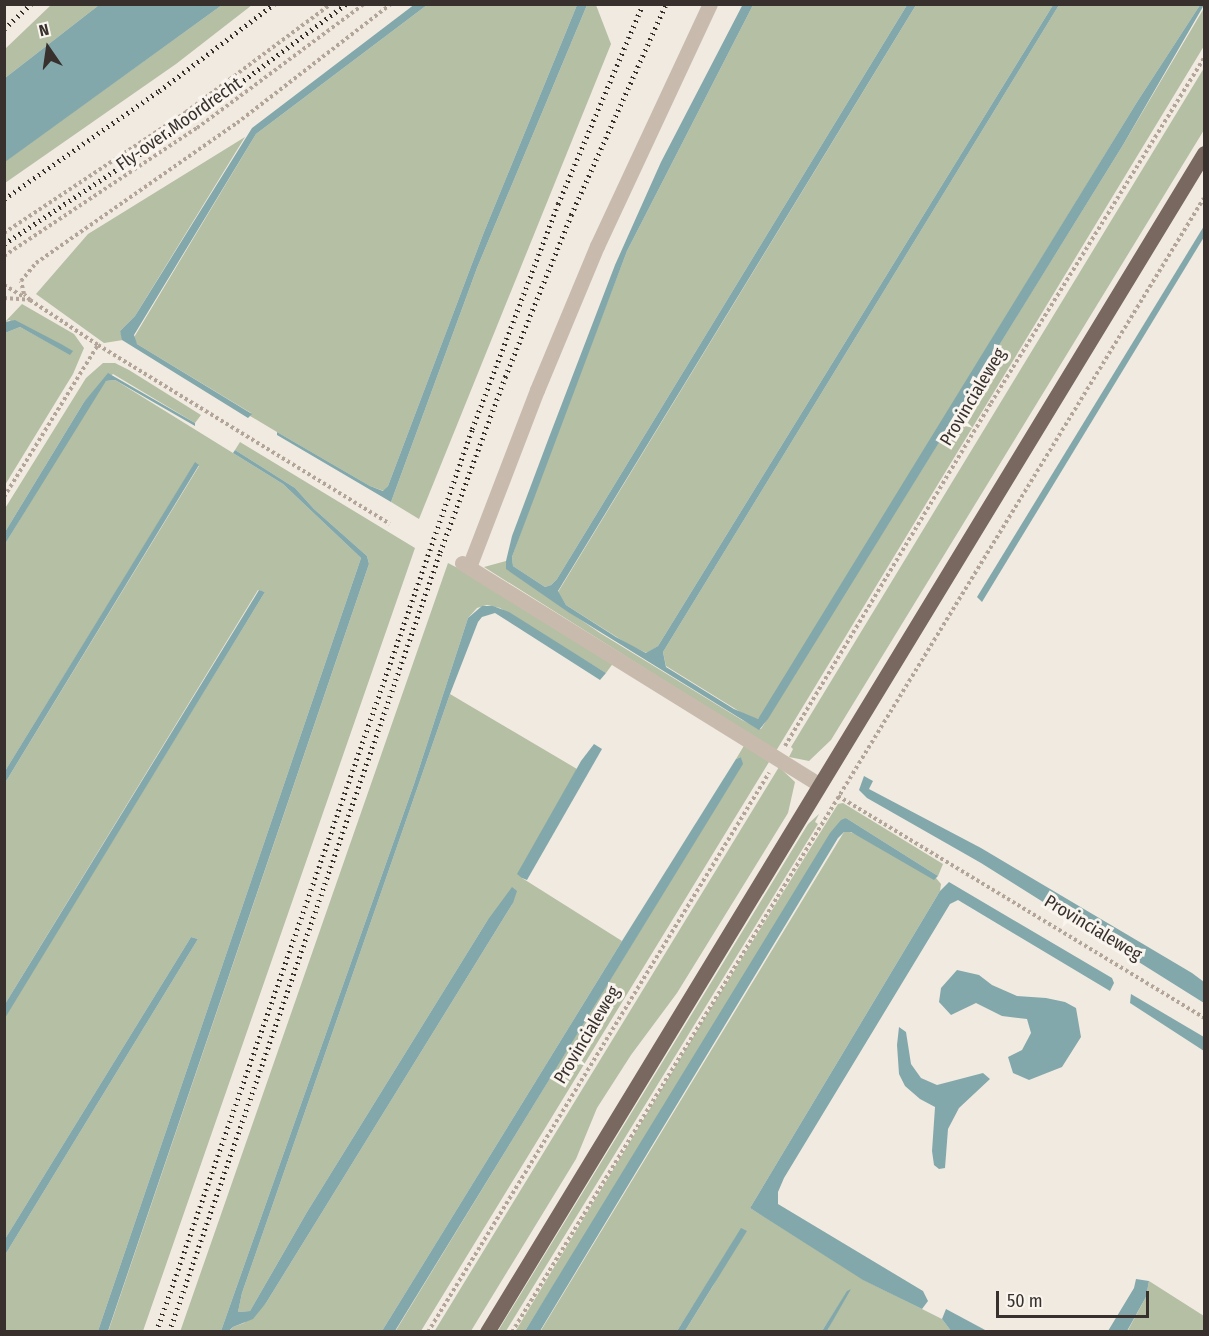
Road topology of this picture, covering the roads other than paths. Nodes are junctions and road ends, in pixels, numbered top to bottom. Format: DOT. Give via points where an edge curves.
graph roads {
  1 [pos="710,4"];
  2 [pos="1204,153"];
  3 [pos="818,784"];
  4 [pos="487,1332"];
  1 -- 3 [label="lane" via="597,246 465,565"];
  2 -- 3 [label="main road"];
  3 -- 4 [label="main road"];
}
